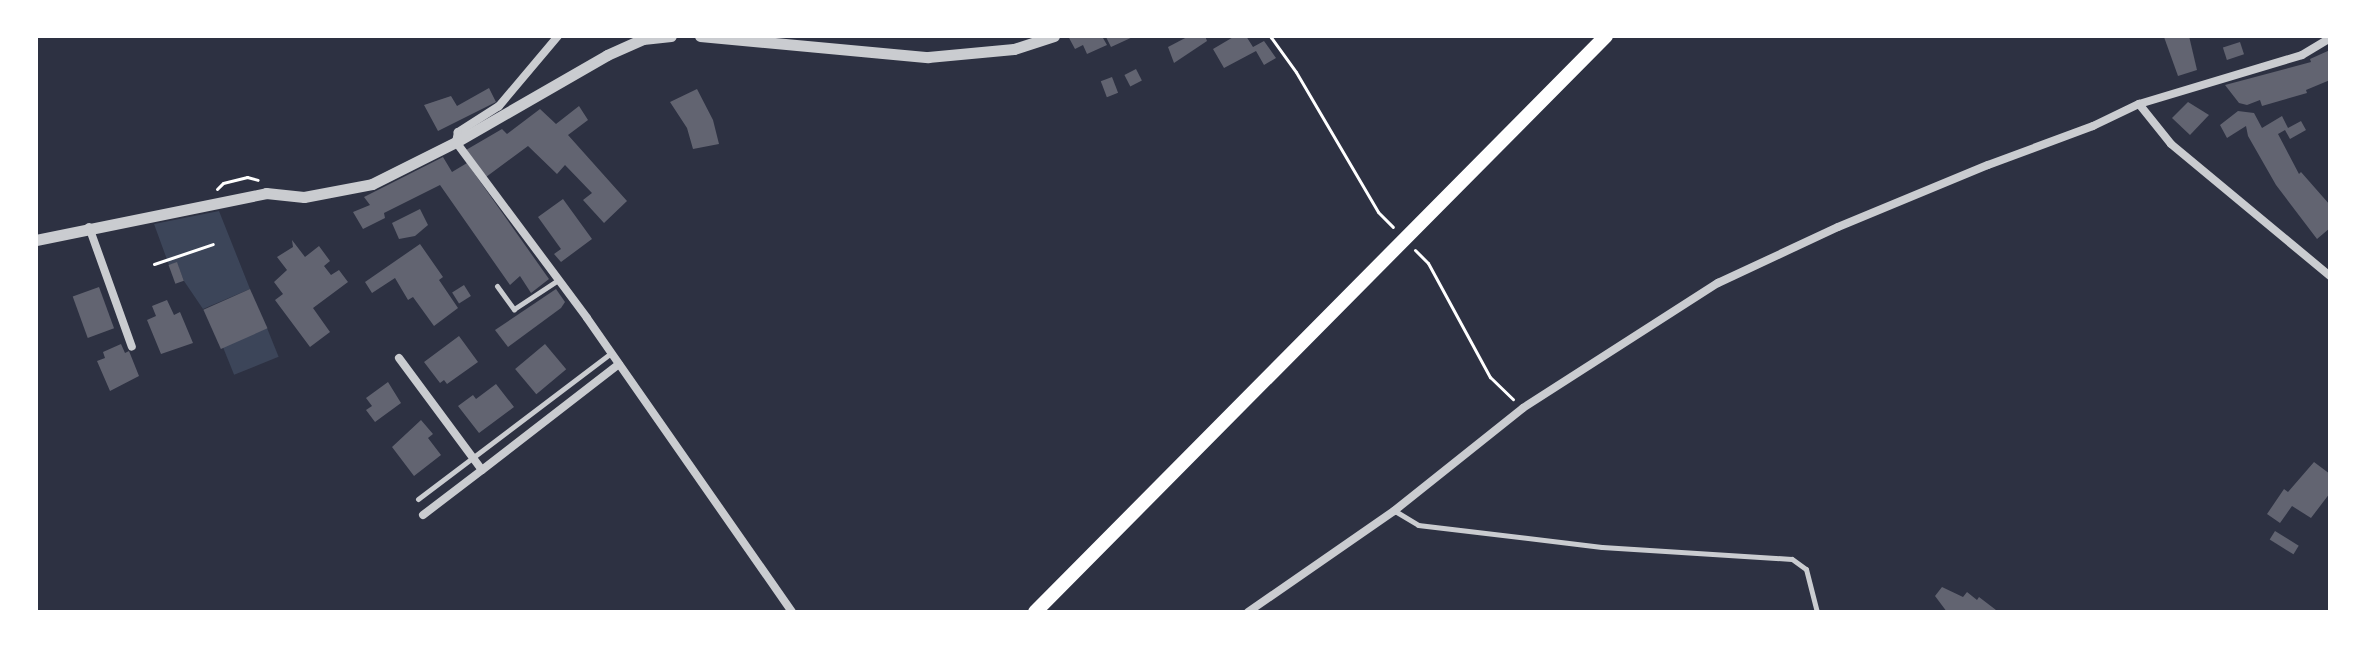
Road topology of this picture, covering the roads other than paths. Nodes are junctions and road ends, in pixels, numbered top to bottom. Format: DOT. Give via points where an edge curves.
graph roads {
  1 [pos="558,36"];
  2 [pos="671,36"];
  3 [pos="700,36"];
  4 [pos="800,36"];
  5 [pos="1054,36"];
  6 [pos="1606,36"];
  7 [pos="2330,38"];
  8 [pos="806,48"];
  9 [pos="2139,104"];
  10 [pos="456,142"];
  11 [pos="89,227"];
  12 [pos="36,240"];
  13 [pos="2330,276"];
  14 [pos="558,280"];
  15 [pos="497,286"];
  16 [pos="132,347"];
  17 [pos="611,353"];
  18 [pos="399,358"];
  19 [pos="619,364"];
  20 [pos="472,459"];
  21 [pos="482,470"];
  22 [pos="418,499"];
  23 [pos="1394,511"];
  24 [pos="423,515"];
  25 [pos="792,612"];
  26 [pos="1035,612"];
  27 [pos="1248,612"];
  28 [pos="1817,612"];
  1 -- 10 [label="street" via="499,106 458,132"];
  2 -- 10 [label="street" via="643,39 607,55"];
  3 -- 8 [label="street"];
  4 -- 8 [label="street"];
  5 -- 8 [label="street" via="1014,49 928,57"];
  6 -- 26 [label="main road"];
  7 -- 9 [label="street" via="2302,55"];
  9 -- 13 [label="street" via="2171,144"];
  9 -- 23 [label="street" via="1838,227 1718,283 1523,408"];
  10 -- 11 [label="street" via="372,184 337,193 266,193"];
  10 -- 14 [label="street"];
  11 -- 12 [label="street"];
  11 -- 16 [label="street"];
  14 -- 15 [label="lane" via="514,309"];
  14 -- 17 [label="street"];
  17 -- 19 [label="street"];
  17 -- 20 [label="lane"];
  18 -- 20 [label="street"];
  19 -- 21 [label="street"];
  19 -- 25 [label="street"];
  20 -- 21 [label="street"];
  20 -- 22 [label="lane"];
  21 -- 24 [label="street"];
  23 -- 27 [label="street"];
  23 -- 28 [label="lane" via="1418,525 1586,546 1792,559 1806,569"];
}
